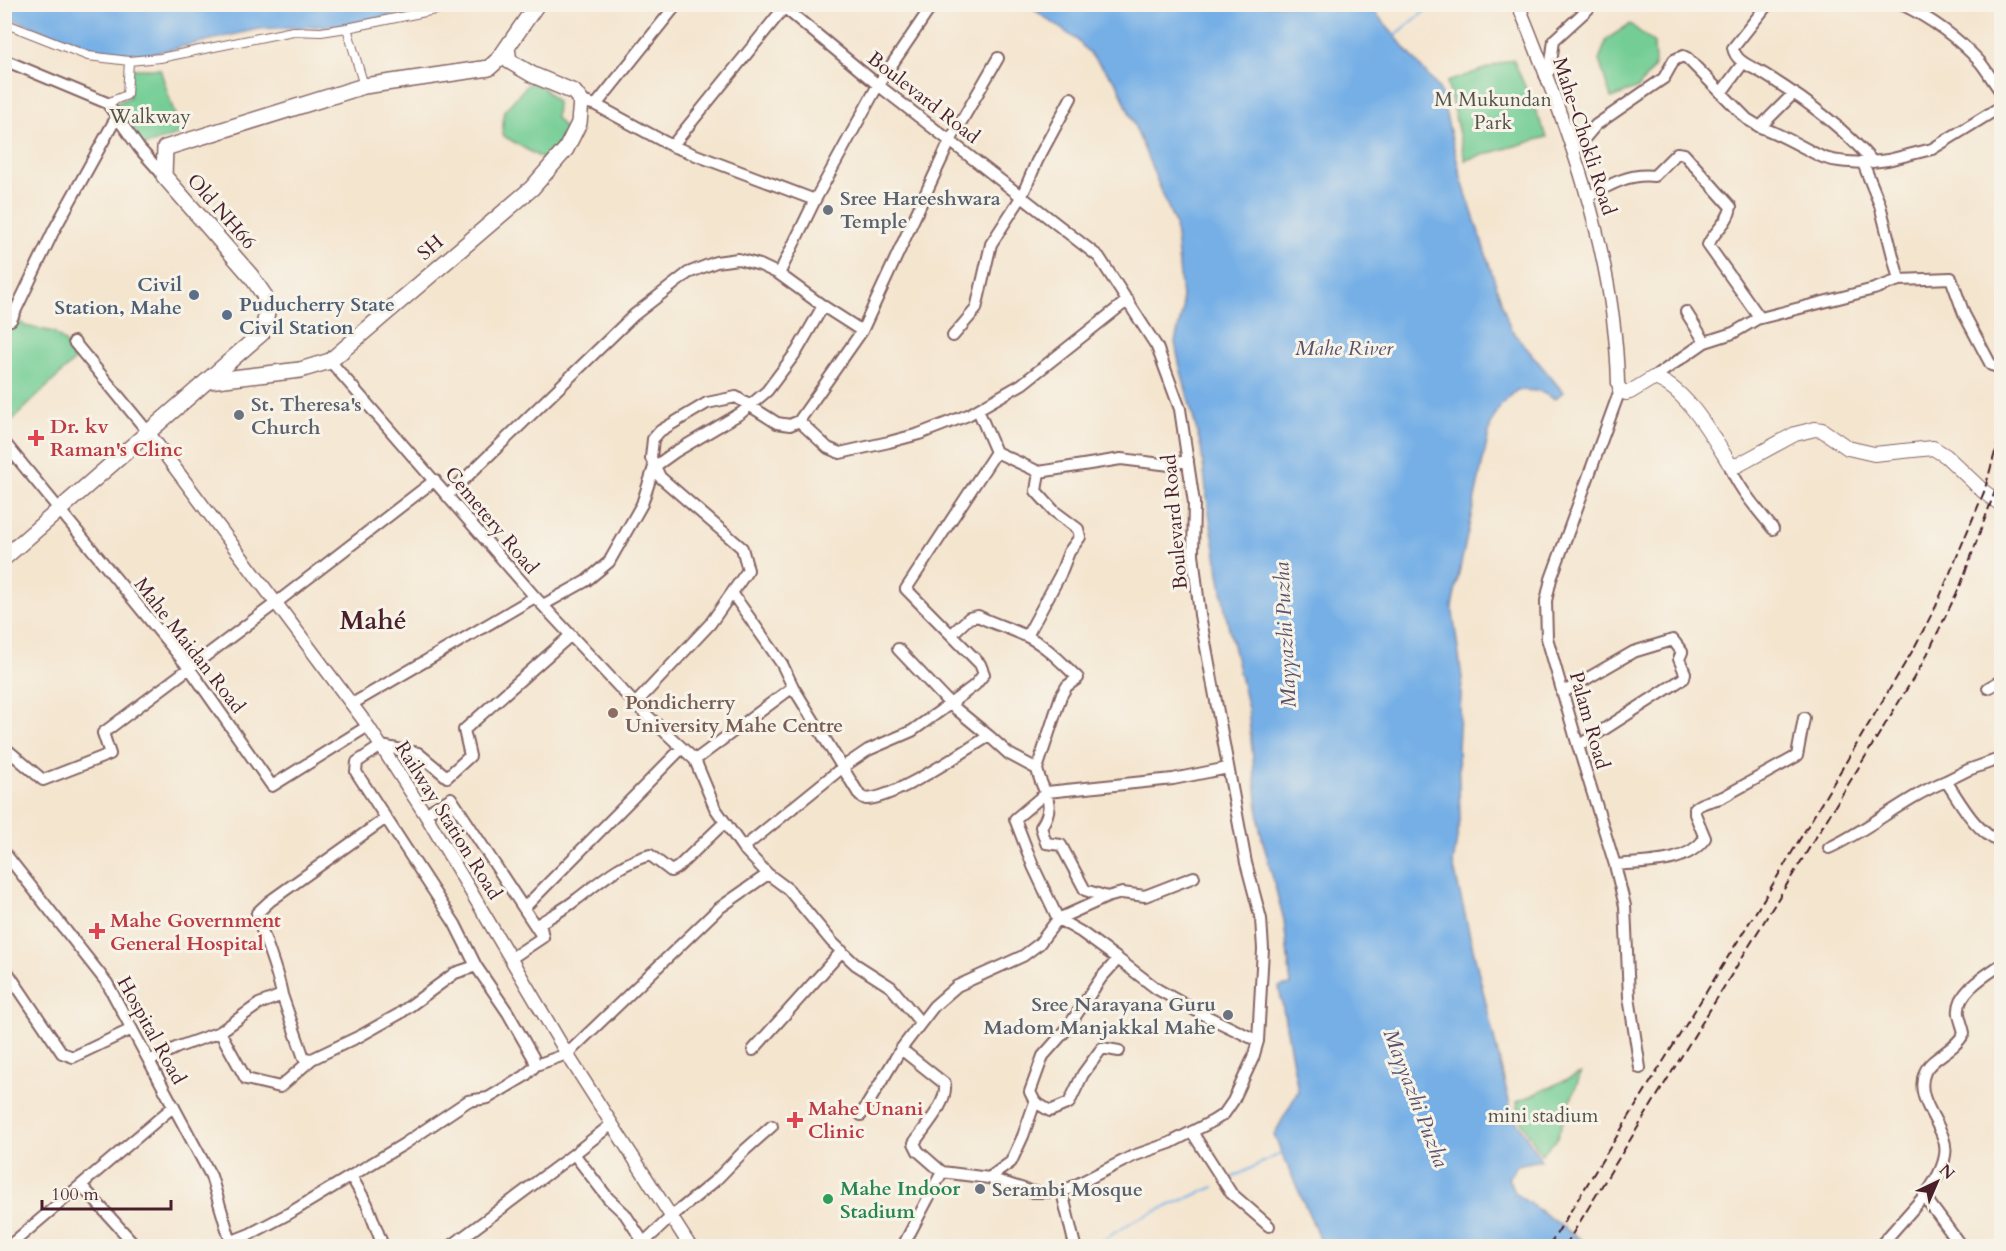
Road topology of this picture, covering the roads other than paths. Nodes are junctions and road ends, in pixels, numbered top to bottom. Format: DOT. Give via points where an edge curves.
graph roads {
  1 [pos="464,4"];
  2 [pos="677,4"];
  3 [pos="933,4"];
  4 [pos="1518,4"];
  5 [pos="1768,4"];
  6 [pos="1900,4"];
  7 [pos="535,5"];
  8 [pos="784,6"];
  9 [pos="1589,6"];
  10 [pos="4,23"];
  11 [pos="347,28"];
  12 [pos="507,48"];
  13 [pos="998,58"];
  14 [pos="4,60"];
  15 [pos="129,61"];
  16 [pos="1743,63"];
  17 [pos="489,68"];
  18 [pos="533,75"];
  19 [pos="1545,75"];
  20 [pos="878,85"];
  21 [pos="364,86"];
  22 [pos="1722,93"];
  23 [pos="1794,93"];
  24 [pos="2001,93"];
  25 [pos="1071,98"];
  26 [pos="580,101"];
  27 [pos="107,103"];
  28 [pos="596,105"];
  29 [pos="2001,106"];
  30 [pos="117,118"];
  31 [pos="1760,127"];
  32 [pos="951,141"];
  33 [pos="672,146"];
  34 [pos="165,148"];
  35 [pos="1573,152"];
  36 [pos="147,157"];
  37 [pos="1868,163"];
  38 [pos="164,176"];
  39 [pos="1022,196"];
  40 [pos="1588,197"];
  41 [pos="815,200"];
  42 [pos="779,274"];
  43 [pos="1899,280"];
  44 [pos="1128,300"];
  45 [pos="824,306"];
  46 [pos="1686,312"];
  47 [pos="1760,318"];
  48 [pos="11,320"];
  49 [pos="862,331"];
  50 [pos="953,336"];
  51 [pos="74,342"];
  52 [pos="1705,342"];
  53 [pos="330,361"];
  54 [pos="2001,368"];
  55 [pos="1653,378"];
  56 [pos="208,381"];
  57 [pos="1620,390"];
  58 [pos="749,406"];
  59 [pos="978,410"];
  60 [pos="799,421"];
  61 [pos="148,432"];
  62 [pos="4,442"];
  63 [pos="996,452"];
  64 [pos="1188,460"];
  65 [pos="1729,463"];
  66 [pos="654,467"];
  67 [pos="1039,472"];
  68 [pos="435,480"];
  69 [pos="448,495"];
  70 [pos="2001,505"];
  71 [pos="58,510"];
  72 [pos="1773,529"];
  73 [pos="4,558"];
  74 [pos="732,593"];
  75 [pos="535,597"];
  76 [pos="276,603"];
  77 [pos="543,605"];
  78 [pos="952,634"];
  79 [pos="571,635"];
  80 [pos="1027,636"];
  81 [pos="898,649"];
  82 [pos="190,669"];
  83 [pos="2001,680"];
  84 [pos="793,687"];
  85 [pos="1988,688"];
  86 [pos="1562,693"];
  87 [pos="352,704"];
  88 [pos="635,704"];
  89 [pos="950,704"];
  90 [pos="1804,718"];
  91 [pos="368,726"];
  92 [pos="989,736"];
  93 [pos="381,746"];
  94 [pos="1578,746"];
  95 [pos="4,747"];
  96 [pos="682,748"];
  97 [pos="2001,758"];
  98 [pos="695,760"];
  99 [pos="843,767"];
  100 [pos="1228,768"];
  101 [pos="1037,769"];
  102 [pos="1946,781"];
  103 [pos="1047,792"];
  104 [pos="425,814"];
  105 [pos="386,818"];
  106 [pos="725,822"];
  107 [pos="2001,843"];
  108 [pos="743,848"];
  109 [pos="1829,848"];
  110 [pos="4,852"];
  111 [pos="1615,865"];
  112 [pos="768,874"];
  113 [pos="1194,877"];
  114 [pos="1107,897"];
  115 [pos="524,908"];
  116 [pos="1058,919"];
  117 [pos="543,937"];
  118 [pos="842,951"];
  119 [pos="510,958"];
  120 [pos="1118,959"];
  121 [pos="2001,964"];
  122 [pos="476,966"];
  123 [pos="4,967"];
  124 [pos="282,995"];
  125 [pos="920,1022"];
  126 [pos="132,1029"];
  127 [pos="220,1032"];
  128 [pos="1258,1041"];
  129 [pos="901,1049"];
  130 [pos="753,1050"];
  131 [pos="1119,1051"];
  132 [pos="567,1054"];
  133 [pos="312,1059"];
  134 [pos="149,1061"];
  135 [pos="536,1065"];
  136 [pos="1640,1068"];
  137 [pos="1035,1102"];
  138 [pos="174,1106"];
  139 [pos="861,1115"];
  140 [pos="612,1124"];
  141 [pos="772,1126"];
  142 [pos="1192,1132"];
  143 [pos="574,1155"];
  144 [pos="942,1172"];
  145 [pos="351,1176"];
  146 [pos="989,1178"];
  147 [pos="82,1185"];
  148 [pos="1062,1192"];
  149 [pos="1927,1192"];
  150 [pos="671,1217"];
  151 [pos="1269,1226"];
  152 [pos="231,1244"];
  153 [pos="456,1245"];
  154 [pos="642,1245"];
  155 [pos="9,1246"];
  156 [pos="136,1246"];
  157 [pos="383,1246"];
  158 [pos="690,1246"];
  159 [pos="903,1246"];
  160 [pos="1075,1246"];
  161 [pos="1880,1246"];
  162 [pos="1961,1246"];
  1 -- 11 [label="street"];
  2 -- 28 [label="street"];
  3 -- 20 [label="street"];
  4 -- 19 [label="street, Mahe-Chokli Road"];
  5 -- 16 [label="street" via="1733,48"];
  6 -- 24 [label="street" via="1957,40 1980,63"];
  7 -- 12 [label="main road"];
  8 -- 20 [label="street, Boulevard Road"];
  8 -- 33 [label="street"];
  9 -- 19 [label="street" via="1554,40 1550,70"];
  10 -- 15 [label="street" via="88,56"];
  11 -- 15 [label="street" via="293,31"];
  11 -- 21 [label="street"];
  12 -- 17 [label="main road"];
  12 -- 18 [label="main road" via="509,61"];
  13 -- 32 [label="street"];
  14 -- 27 [label="street"];
  15 -- 27 [label="street" via="127,95"];
  16 -- 22 [label="street"];
  16 -- 23 [label="street"];
  17 -- 18 [label="main road"];
  17 -- 21 [label="main road"];
  18 -- 26 [label="main road" via="573,92"];
  19 -- 35 [label="street, Mahe-Chokli Road"];
  20 -- 32 [label="street, Boulevard Road"];
  20 -- 41 [label="street"];
  21 -- 34 [label="main road"];
  22 -- 31 [label="street"];
  22 -- 35 [label="street" via="1683,56 1674,60 1664,78 1596,125"];
  23 -- 31 [label="street"];
  23 -- 37 [label="street" via="1817,110"];
  25 -- 39 [label="street"];
  26 -- 28 [label="street"];
  26 -- 53 [label="main road, SH" via="579,123 566,149 532,188"];
  27 -- 30 [label="street"];
  28 -- 33 [label="street"];
  29 -- 37 [label="street" via="1932,149"];
  30 -- 36 [label="street"];
  30 -- 48 [label="street" via="54,230"];
  31 -- 37 [label="street" via="1821,156"];
  32 -- 39 [label="street, Boulevard Road"];
  32 -- 49 [label="street"];
  33 -- 41 [label="street"];
  34 -- 36 [label="street"];
  34 -- 38 [label="main road, Old NH66"];
  35 -- 40 [label="street, Mahe-Chokli Road"];
  36 -- 38 [label="street"];
  37 -- 43 [label="street"];
  38 -- 56 [label="main road, Old NH66" via="264,295 267,313 262,333"];
  39 -- 44 [label="street, Boulevard Road" via="1099,257"];
  39 -- 50 [label="street" via="991,244 976,309"];
  40 -- 47 [label="street" via="1626,178 1654,176 1677,153 1684,154 1731,207 1708,245"];
  40 -- 57 [label="street, Mahe-Chokli Road" via="1613,320"];
  41 -- 42 [label="street"];
  42 -- 45 [label="street"];
  42 -- 69 [label="street" via="738,259 716,262 688,273 634,315"];
  43 -- 47 [label="street"];
  43 -- 54 [label="street" via="1951,278 1964,314 1991,365"];
  44 -- 59 [label="street" via="1022,384"];
  44 -- 64 [label="street, Boulevard Road" via="1157,347 1180,409"];
  45 -- 49 [label="street"];
  45 -- 58 [label="street" via="783,372"];
  46 -- 52 [label="street"];
  47 -- 52 [label="street"];
  49 -- 60 [label="street"];
  51 -- 61 [label="street"];
  52 -- 55 [label="street"];
  53 -- 56 [label="main road, SH" via="300,370"];
  53 -- 68 [label="street, Cemetery Road"];
  55 -- 57 [label="main road" via="1630,392"];
  55 -- 65 [label="main road" via="1670,384 1690,406"];
  56 -- 61 [label="main road, Old NH66"];
  57 -- 86 [label="street, Palam Road" via="1546,601 1547,638"];
  58 -- 60 [label="street" via="777,423 790,426"];
  58 -- 66 [label="street"];
  58 -- 66 [label="street" via="736,397 707,404 660,432 651,445"];
  59 -- 60 [label="street" via="919,434 840,453 828,448"];
  59 -- 63 [label="street"];
  61 -- 71 [label="main road, Old NH66"];
  61 -- 76 [label="street, Railway Station Road"];
  62 -- 71 [label="street, Mahe Maidan Road"];
  63 -- 67 [label="street"];
  63 -- 78 [label="street" via="906,589"];
  64 -- 67 [label="street" via="1170,465 1121,459"];
  64 -- 100 [label="street, Boulevard Road" via="1200,615"];
  65 -- 70 [label="main road" via="1738,465 1795,434 1822,430 1848,448 1874,454 1933,448"];
  65 -- 72 [label="street"];
  66 -- 74 [label="street" via="660,477 742,548 748,570"];
  66 -- 77 [label="street" via="642,504 609,562 586,581"];
  67 -- 80 [label="street" via="1036,491 1078,530 1080,537"];
  68 -- 69 [label="street, Cemetery Road"];
  68 -- 76 [label="street"];
  69 -- 75 [label="street, Cemetery Road"];
  71 -- 73 [label="main road, Old NH66"];
  71 -- 82 [label="street, Mahe Maidan Road"];
  74 -- 84 [label="street" via="782,664"];
  74 -- 88 [label="street" via="710,624"];
  75 -- 77 [label="street"];
  75 -- 87 [label="street, Cemetery Road"];
  76 -- 82 [label="street"];
  76 -- 87 [label="street, Railway Station Road"];
  77 -- 79 [label="street"];
  78 -- 80 [label="street" via="969,618 978,616"];
  78 -- 89 [label="street" via="980,664 984,674"];
  79 -- 88 [label="street"];
  79 -- 93 [label="street" via="464,730 470,756 447,777 418,753"];
  80 -- 101 [label="street" via="1078,678 1061,696"];
  81 -- 89 [label="street"];
  82 -- 91 [label="street, Mahe Maidan Road" via="272,786"];
  82 -- 95 [label="street" via="103,733 110,754 43,780"];
  83 -- 85 [label="street"];
  84 -- 98 [label="street"];
  84 -- 99 [label="street"];
  86 -- 94 [label="street, Palam Road"];
  86 -- 94 [label="street" via="1632,652 1673,640 1682,652 1679,659 1684,678"];
  87 -- 91 [label="street, Railway Station Road"];
  88 -- 96 [label="street"];
  89 -- 92 [label="street"];
  89 -- 99 [label="street" via="912,731 880,744"];
  90 -- 111 [label="street" via="1797,756 1695,808 1705,838 1701,845 1675,859"];
  91 -- 93 [label="street, Railway Station Road"];
  92 -- 99 [label="street" via="904,785 871,799 860,796"];
  92 -- 101 [label="street" via="1009,754"];
  93 -- 104 [label="street, Railway Station Road"];
  93 -- 105 [label="street" via="357,762 356,772"];
  94 -- 111 [label="street, Palam Road"];
  96 -- 98 [label="street"];
  96 -- 115 [label="street"];
  97 -- 102 [label="street"];
  98 -- 106 [label="street"];
  99 -- 108 [label="street"];
  100 -- 103 [label="street" via="1173,779"];
  100 -- 128 [label="street, Boulevard Road" via="1261,919"];
  101 -- 103 [label="street"];
  102 -- 107 [label="street" via="1984,832"];
  102 -- 109 [label="street"];
  103 -- 114 [label="street" via="1049,815 1041,827 1046,843 1060,845 1085,890"];
  103 -- 116 [label="street" via="1016,819"];
  104 -- 115 [label="street" via="451,798"];
  104 -- 119 [label="street, Railway Station Road"];
  105 -- 122 [label="street" via="455,924"];
  105 -- 124 [label="street" via="257,913"];
  106 -- 108 [label="street"];
  106 -- 117 [label="street" via="678,867 671,870 650,855 632,860 604,877 540,922"];
  108 -- 112 [label="street"];
  110 -- 126 [label="street, Hospital Road" via="107,983"];
  111 -- 136 [label="street, Palam Road" via="1625,906 1629,997"];
  112 -- 118 [label="street" via="788,889"];
  112 -- 132 [label="street" via="718,909"];
  113 -- 114 [label="street" via="1145,896 1122,893"];
  114 -- 116 [label="street"];
  115 -- 117 [label="street"];
  116 -- 120 [label="street"];
  116 -- 125 [label="street" via="1039,944 1023,956 957,986"];
  117 -- 119 [label="street"];
  118 -- 125 [label="street" via="891,987"];
  118 -- 130 [label="street"];
  119 -- 132 [label="street, Railway Station Road"];
  120 -- 128 [label="street" via="1156,989"];
  120 -- 137 [label="street" via="1043,1056 1030,1092"];
  121 -- 149 [label="street" via="1964,995 1959,1015 1964,1033 1954,1047 1925,1071 1926,1103 1945,1146 1937,1178"];
  122 -- 133 [label="street" via="455,973 399,1014"];
  122 -- 135 [label="street" via="508,1013"];
  123 -- 126 [label="street" via="63,1053 73,1056"];
  124 -- 127 [label="street" via="259,1004"];
  124 -- 133 [label="street" via="304,1058"];
  125 -- 129 [label="street"];
  126 -- 134 [label="street, Hospital Road"];
  127 -- 133 [label="street" via="246,1079 280,1087"];
  127 -- 134 [label="street"];
  128 -- 142 [label="street, Boulevard Road" via="1233,1101 1218,1118"];
  129 -- 139 [label="street"];
  129 -- 144 [label="street" via="945,1083 942,1102 914,1143 918,1152"];
  131 -- 137 [label="street" via="1102,1048 1069,1103 1050,1111"];
  132 -- 135 [label="street"];
  132 -- 140 [label="street, Railway Station Road"];
  134 -- 138 [label="street, Hospital Road"];
  135 -- 145 [label="street" via="489,1098 468,1101"];
  137 -- 146 [label="street" via="1011,1162"];
  138 -- 147 [label="street"];
  138 -- 152 [label="street, Hospital Road" via="211,1176"];
  140 -- 143 [label="street"];
  140 -- 150 [label="street, Railway Station Road"];
  141 -- 150 [label="street"];
  142 -- 148 [label="street, Boulevard Road"];
  142 -- 151 [label="street" via="1231,1193"];
  143 -- 153 [label="street"];
  143 -- 154 [label="street" via="625,1214"];
  144 -- 146 [label="street"];
  144 -- 159 [label="street"];
  145 -- 152 [label="street"];
  145 -- 157 [label="street" via="367,1203"];
  146 -- 148 [label="street" via="1033,1192"];
  147 -- 155 [label="street"];
  147 -- 156 [label="street"];
  148 -- 160 [label="street"];
  149 -- 161 [label="street"];
  149 -- 162 [label="street" via="1930,1203"];
  150 -- 154 [label="street"];
  150 -- 158 [label="street, Railway Station Road"];
}
